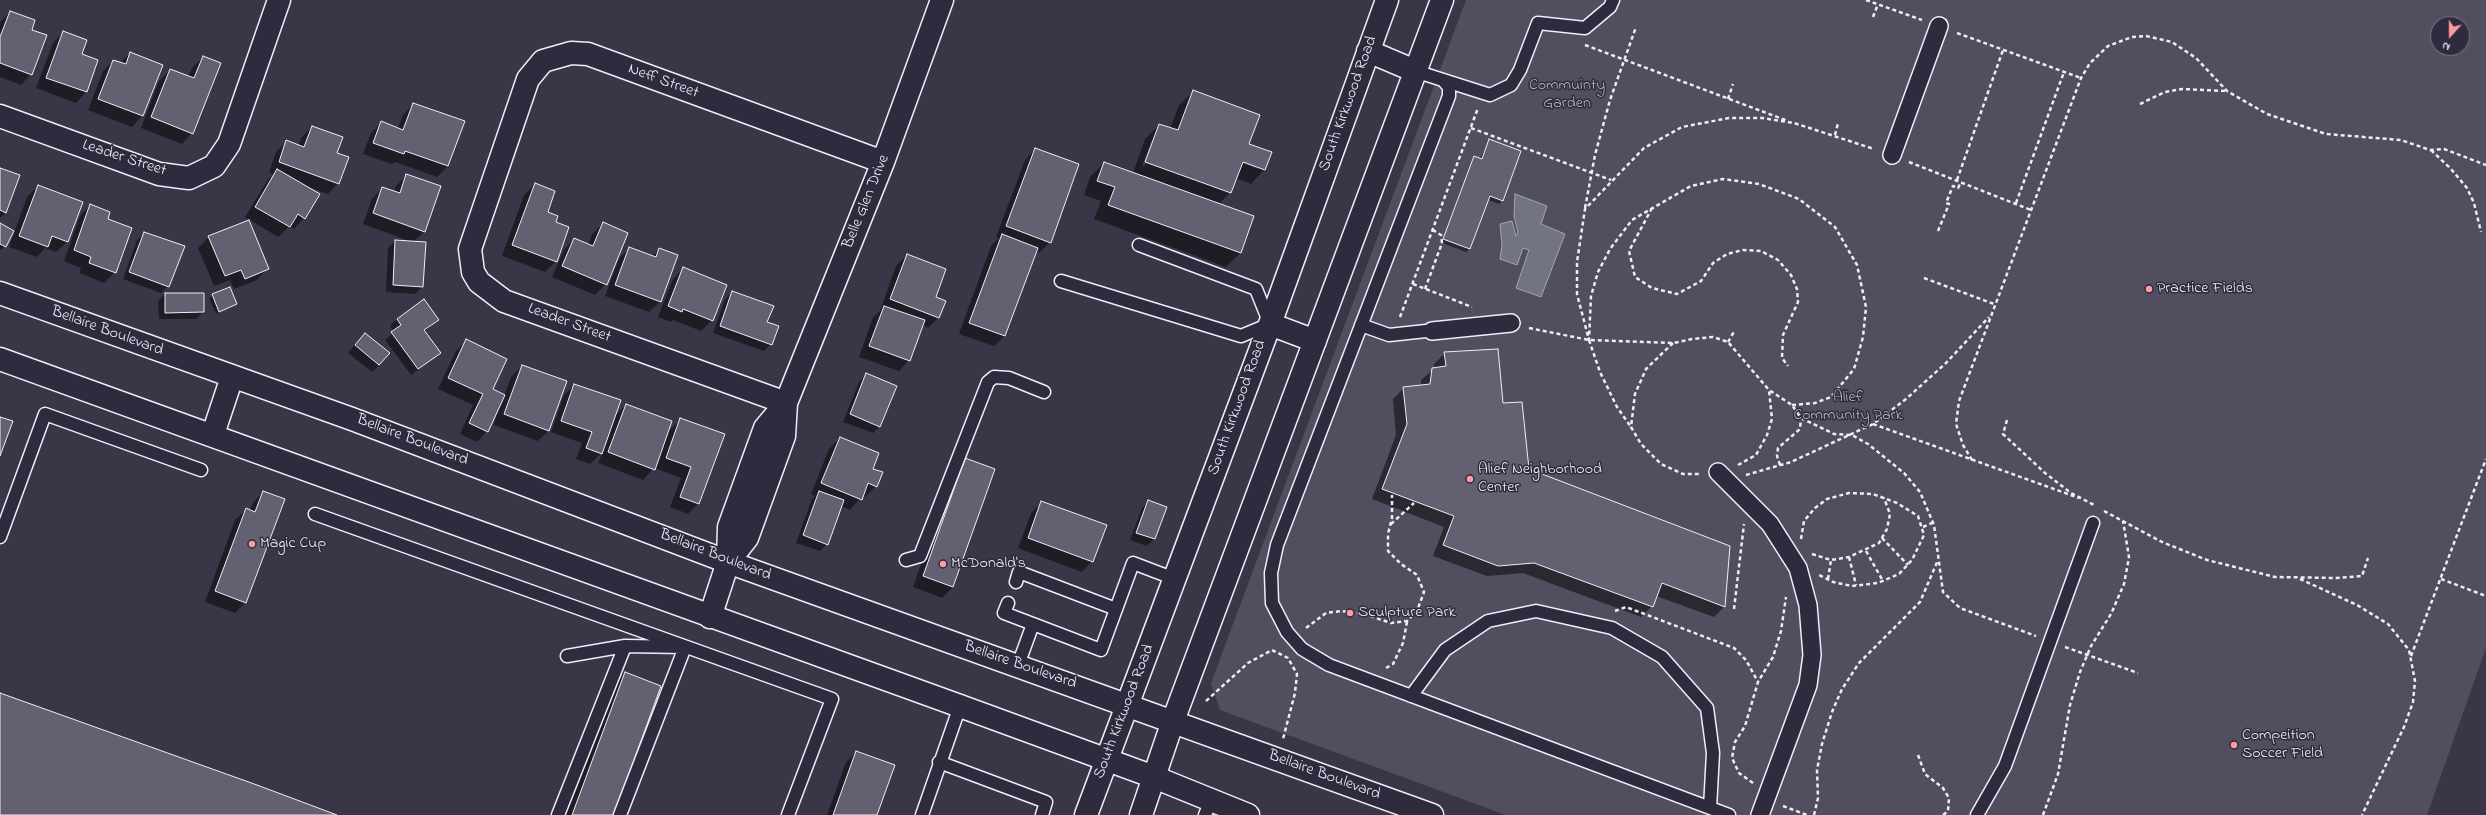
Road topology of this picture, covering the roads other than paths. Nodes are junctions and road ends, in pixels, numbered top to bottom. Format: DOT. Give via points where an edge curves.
graph roads {
  1 [pos="279,0"];
  2 [pos="942,0"];
  3 [pos="1387,0"];
  4 [pos="1442,0"];
  5 [pos="1613,0"];
  6 [pos="1939,26"];
  7 [pos="1368,51"];
  8 [pos="1415,71"];
  9 [pos="1442,80"];
  10 [pos="0,116"];
  11 [pos="1892,155"];
  12 [pos="500,159"];
  13 [pos="883,162"];
  14 [pos="1139,244"];
  15 [pos="1061,281"];
  16 [pos="0,293"];
  17 [pos="1511,323"];
  18 [pos="1270,324"];
  19 [pos="1361,325"];
  20 [pos="1429,331"];
  21 [pos="1315,341"];
  22 [pos="0,359"];
  23 [pos="232,377"];
  24 [pos="1044,392"];
  25 [pos="786,403"];
  26 [pos="213,434"];
  27 [pos="201,470"];
  28 [pos="1722,476"];
  29 [pos="314,514"];
  30 [pos="2093,524"];
  31 [pos="0,537"];
  32 [pos="906,560"];
  33 [pos="728,562"];
  34 [pos="1175,579"];
  35 [pos="1016,582"];
  36 [pos="1008,603"];
  37 [pos="1116,609"];
  38 [pos="710,617"];
  39 [pos="1027,618"];
  40 [pos="625,646"];
  41 [pos="685,647"];
  42 [pos="567,656"];
  43 [pos="1018,666"];
  44 [pos="1411,696"];
  45 [pos="1128,705"];
  46 [pos="960,706"];
  47 [pos="1173,721"];
  48 [pos="1107,760"];
  49 [pos="939,762"];
  50 [pos="1154,777"];
  51 [pos="1766,802"];
  52 [pos="1208,807"];
  53 [pos="1710,808"];
  54 [pos="558,815"];
  55 [pos="620,815"];
  56 [pos="788,815"];
  57 [pos="922,815"];
  58 [pos="1042,815"];
  59 [pos="1086,815"];
  60 [pos="1141,815"];
  61 [pos="1248,815"];
  62 [pos="1432,815"];
  63 [pos="1729,815"];
  64 [pos="1977,815"];
  1 -- 10 [label="main road, Leader Street" via="229,144 214,166 189,178 159,174"];
  2 -- 13 [label="main road, Belle Glen Drive"];
  3 -- 7 [label="main road, South Kirkwood Road"];
  4 -- 8 [label="main road"];
  5 -- 9 [label="lane" via="1610,7 1585,28 1538,23 1520,70 1511,85 1490,95"];
  6 -- 11 [label="street"];
  7 -- 8 [label="main road"];
  7 -- 18 [label="main road, South Kirkwood Road"];
  8 -- 9 [label="lane"];
  8 -- 21 [label="main road"];
  9 -- 19 [label="lane" via="1449,87 1449,96"];
  12 -- 13 [label="main road, Neff Street" via="528,79 534,70 543,61 571,53 588,54"];
  12 -- 25 [label="main road, Leader Street" via="470,249 473,272 487,290 504,301"];
  13 -- 25 [label="main road, Belle Glen Drive"];
  14 -- 18 [label="lane" via="1256,289"];
  15 -- 18 [label="lane" via="1241,336"];
  16 -- 23 [label="main road, Bellaire Boulevard"];
  17 -- 20 [label="street"];
  18 -- 21 [label="main road"];
  18 -- 34 [label="main road, South Kirkwood Road"];
  19 -- 20 [label="lane" via="1389,335"];
  19 -- 44 [label="lane" via="1277,545 1271,573 1272,603 1287,632 1302,649 1329,665"];
  21 -- 47 [label="main road"];
  22 -- 26 [label="main road"];
  23 -- 26 [label="main road"];
  23 -- 33 [label="main road, Bellaire Boulevard" via="352,419"];
  24 -- 32 [label="lane" via="1009,378 994,377 988,382 920,556"];
  25 -- 33 [label="main road, Belle Glen Drive" via="784,436 746,538"];
  26 -- 38 [label="main road"];
  27 -- 31 [label="lane" via="45,414"];
  28 -- 51 [label="street" via="1770,524 1799,562 1808,605 1812,656 1808,685"];
  29 -- 41 [label="lane"];
  30 -- 64 [label="lane" via="2006,766"];
  33 -- 38 [label="main road, Belle Glen Drive"];
  33 -- 43 [label="main road, Bellaire Boulevard"];
  34 -- 37 [label="lane" via="1133,563"];
  34 -- 45 [label="main road, South Kirkwood Road"];
  35 -- 37 [label="lane" via="1019,572 1035,583 1084,602"];
  36 -- 39 [label="lane" via="1004,613"];
  37 -- 39 [label="lane" via="1101,650 1088,639"];
  38 -- 46 [label="main road"];
  39 -- 43 [label="lane"];
  40 -- 41 [label="lane"];
  40 -- 42 [label="lane"];
  40 -- 54 [label="lane"];
  41 -- 55 [label="lane"];
  41 -- 56 [label="lane" via="832,699"];
  43 -- 45 [label="main road, Bellaire Boulevard"];
  44 -- 53 [label="lane"];
  44 -- 53 [label="lane" via="1446,650 1488,621 1536,611 1612,628 1662,657 1707,708 1713,753"];
  45 -- 47 [label="main road, Bellaire Boulevard"];
  45 -- 48 [label="main road, South Kirkwood Road"];
  46 -- 48 [label="main road"];
  46 -- 49 [label="lane"];
  47 -- 50 [label="main road"];
  47 -- 62 [label="main road, Bellaire Boulevard"];
  48 -- 50 [label="main road"];
  48 -- 59 [label="main road, South Kirkwood Road"];
  49 -- 57 [label="lane"];
  49 -- 58 [label="lane" via="1046,802"];
  50 -- 52 [label="main road"];
  50 -- 60 [label="main road"];
  52 -- 61 [label="main road"];
  53 -- 63 [label="lane"];
}
